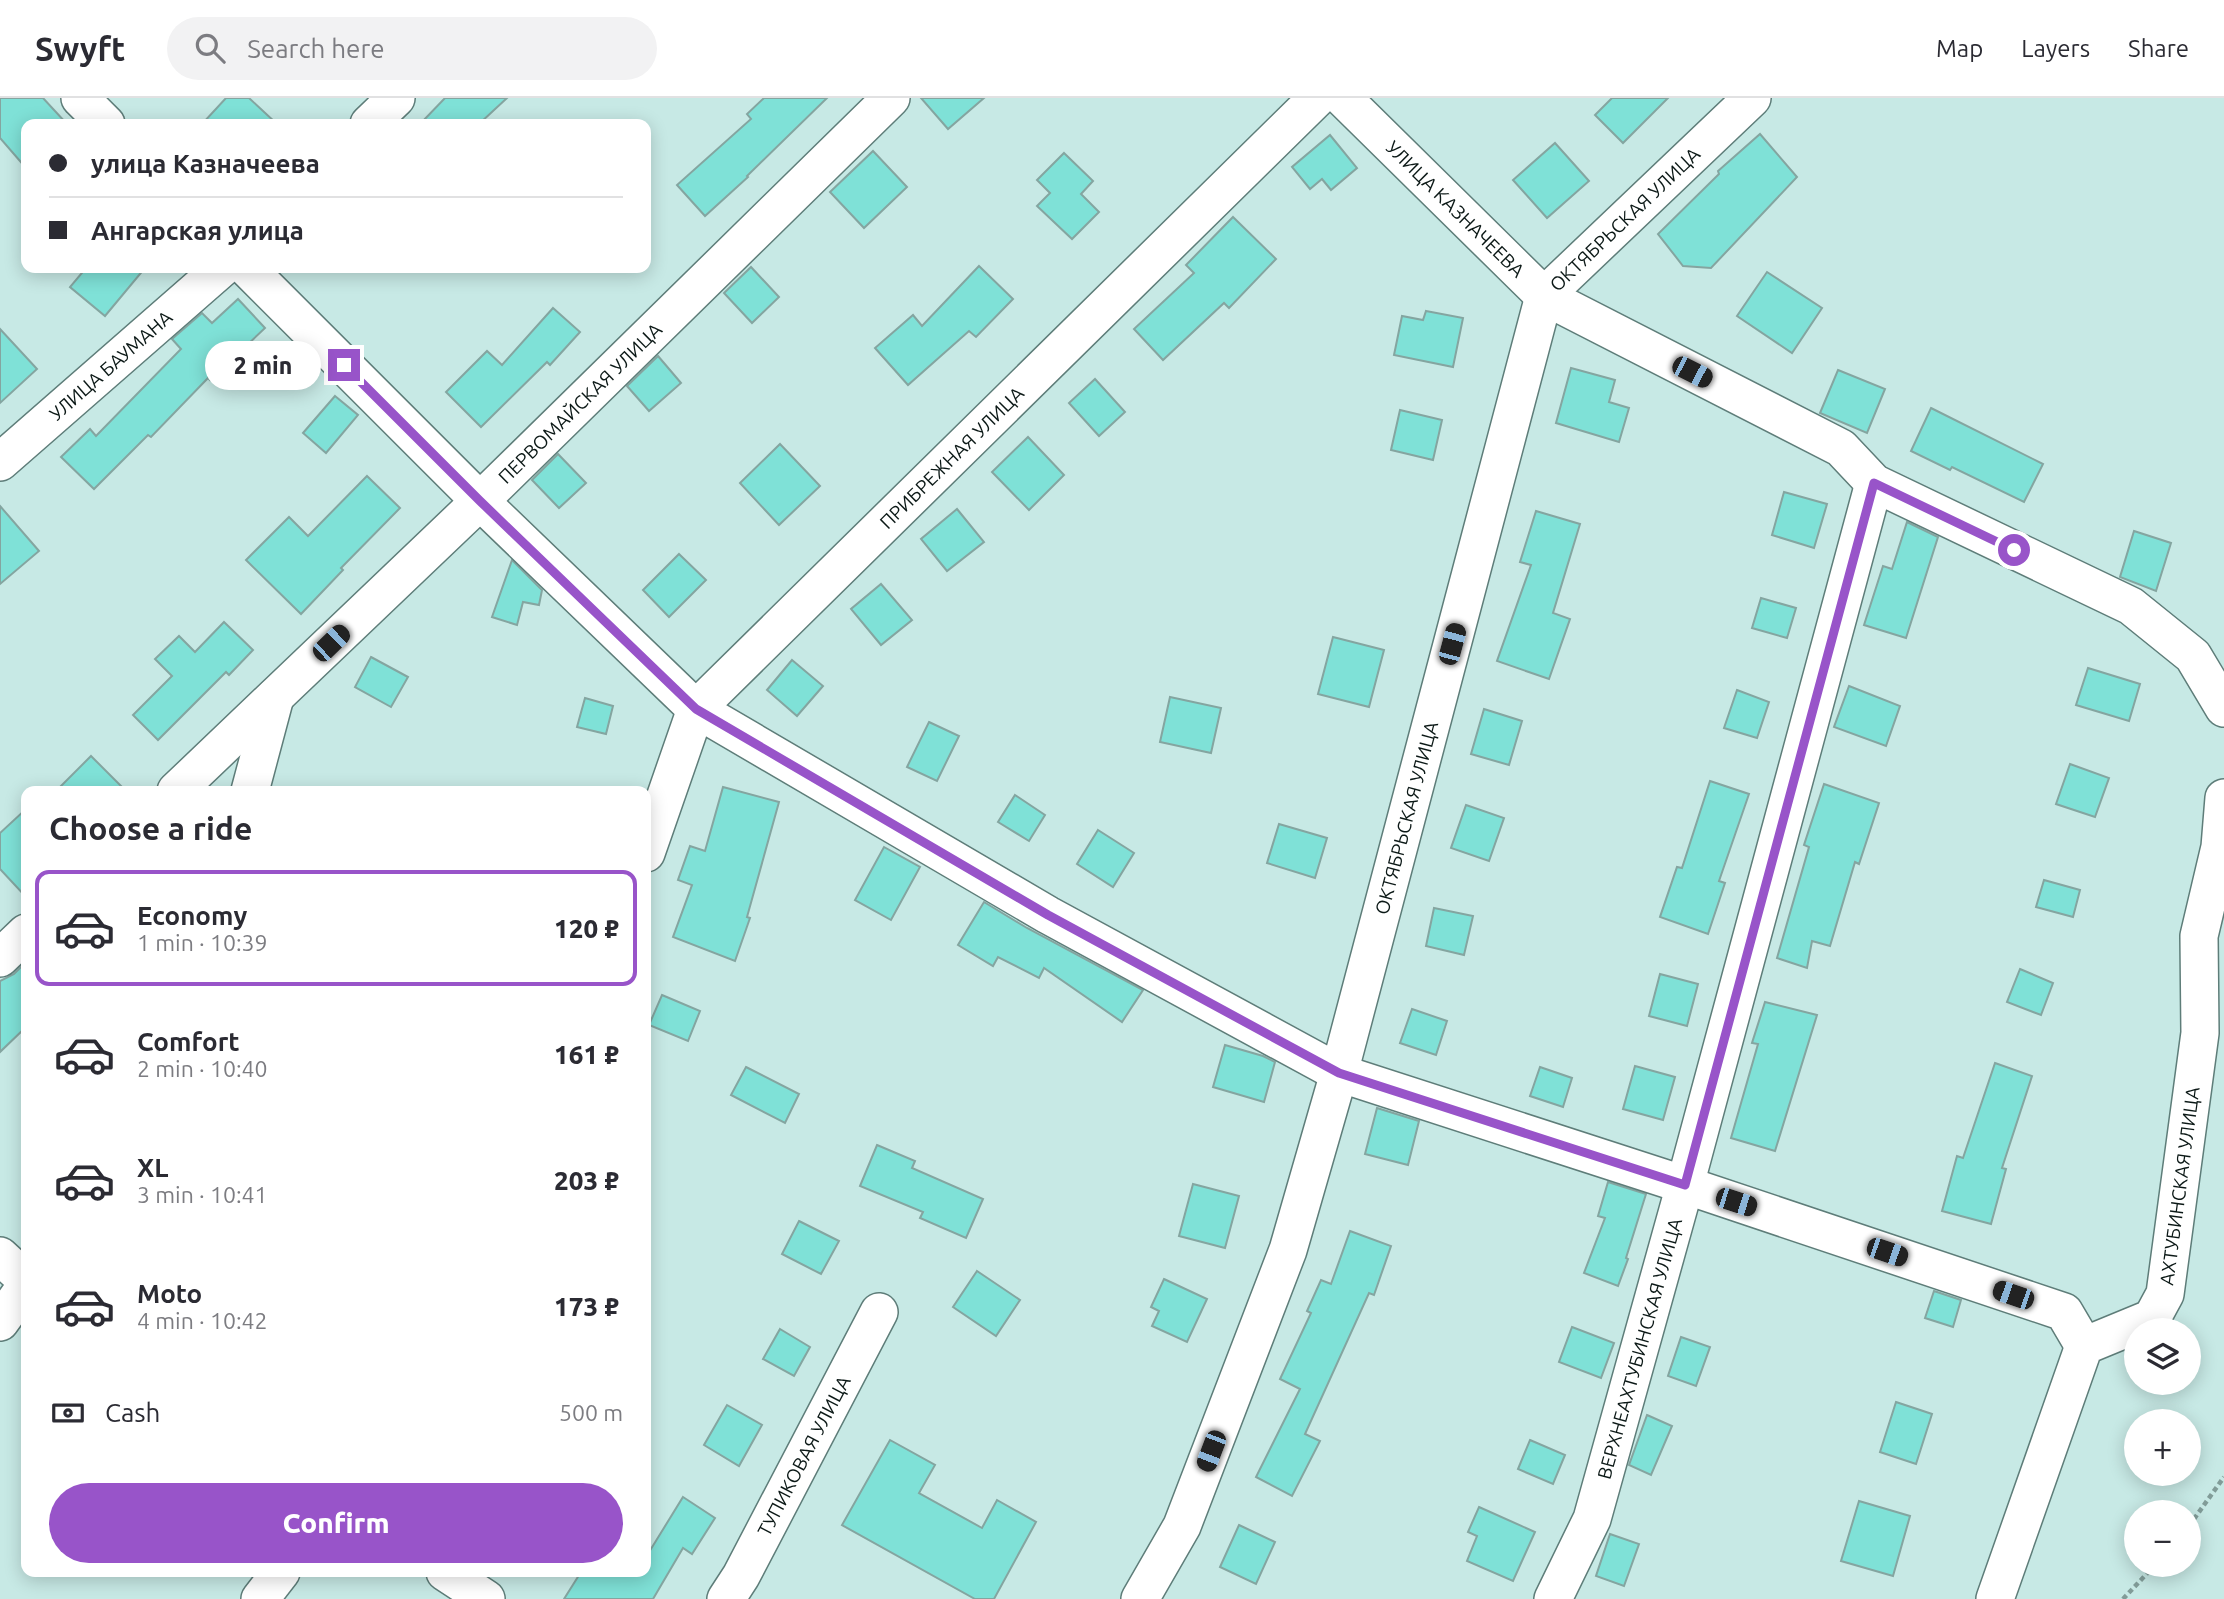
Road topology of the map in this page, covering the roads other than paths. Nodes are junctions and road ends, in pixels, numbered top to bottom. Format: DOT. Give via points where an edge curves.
graph roads {
  1 [pos="80,98"];
  2 [pos="396,98"];
  3 [pos="891,98"];
  4 [pos="1317,98"];
  5 [pos="1343,98"];
  6 [pos="1752,98"];
  7 [pos="101,119"];
  8 [pos="374,119"];
  9 [pos="216,273"];
  10 [pos="252,273"];
  11 [pos="1544,296"];
  12 [pos="0,462"];
  13 [pos="1874,483"];
  14 [pos="480,501"];
  15 [pos="276,696"];
  16 [pos="2224,708"];
  17 [pos="696,709"];
  18 [pos="181,786"];
  19 [pos="251,786"];
  20 [pos="2224,798"];
  21 [pos="651,839"];
  22 [pos="21,938"];
  23 [pos="0,958"];
  24 [pos="1339,1073"];
  25 [pos="1685,1185"];
  26 [pos="0,1256"];
  27 [pos="21,1275"];
  28 [pos="21,1293"];
  29 [pos="879,1312"];
  30 [pos="0,1322"];
  31 [pos="2084,1346"];
  32 [pos="277,1577"];
  33 [pos="453,1577"];
  34 [pos="260,1599"];
  35 [pos="486,1599"];
  36 [pos="726,1599"];
  37 [pos="1140,1599"];
  38 [pos="1553,1599"];
  39 [pos="1995,1599"];
  1 -- 7 [label="street"];
  2 -- 8 [label="street"];
  3 -- 14 [label="street, ПЕРВОМАЙСКАЯ УЛИЦА"];
  4 -- 17 [label="street, ПРИБРЕЖНАЯ УЛИЦА"];
  5 -- 11 [label="street, УЛИЦА КАЗНАЧЕЕВА"];
  6 -- 11 [label="street, ОКТЯБРЬСКАЯ УЛИЦА"];
  9 -- 12 [label="street, УЛИЦА БАУМАНА"];
  10 -- 14 [label="street"];
  11 -- 13 [label="street, УЛИЦА КАЗНАЧЕЕВА" via="1840,448"];
  11 -- 24 [label="street, ОКТЯБРЬСКАЯ УЛИЦА"];
  13 -- 16 [label="street, УЛИЦА КАЗНАЧЕЕВА" via="2131,606 2193,656"];
  13 -- 25 [label="street, ВЕРХНЕАХТУБИНСКАЯ УЛИЦА"];
  14 -- 15 [label="street, ПЕРВОМАЙСКАЯ УЛИЦА"];
  14 -- 17 [label="street"];
  15 -- 18 [label="street, ПЕРВОМАЙСКАЯ УЛИЦА"];
  15 -- 19 [label="street"];
  17 -- 21 [label="street, ПРИБРЕЖНАЯ УЛИЦА"];
  17 -- 24 [label="street" via="1048,915"];
  20 -- 31 [label="street, АХТУБИНСКАЯ УЛИЦА" via="2220,847 2199,936 2200,1033 2165,1294 2152,1318"];
  22 -- 23 [label="street"];
  24 -- 25 [label="street"];
  24 -- 37 [label="street, ОКТЯБРЬСКАЯ УЛИЦА" via="1288,1250 1182,1526"];
  25 -- 31 [label="street" via="2064,1312"];
  25 -- 38 [label="street, ВЕРХНЕАХТУБИНСКАЯ УЛИЦА" via="1592,1519"];
  26 -- 27 [label="street"];
  28 -- 30 [label="street"];
  29 -- 36 [label="street, ТУПИКОВАЯ УЛИЦА"];
  31 -- 39 [label="street"];
  32 -- 34 [label="street"];
  33 -- 35 [label="street"];
}
